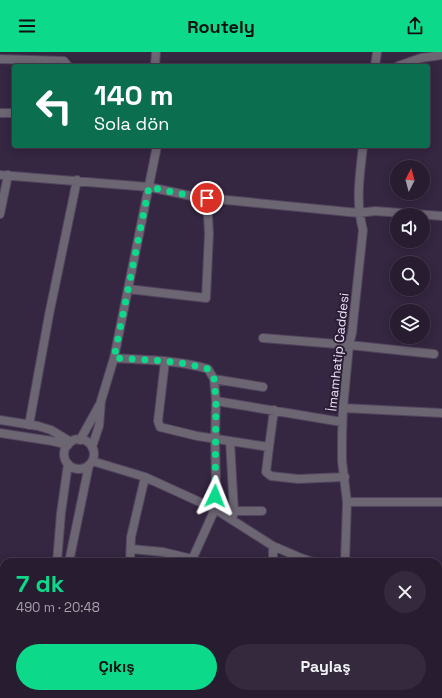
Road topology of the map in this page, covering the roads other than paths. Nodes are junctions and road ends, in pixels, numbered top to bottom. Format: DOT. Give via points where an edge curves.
graph roads {
  1 [pos="60,52"];
  2 [pos="156,52"];
  3 [pos="377,52"];
  4 [pos="442,55"];
  5 [pos="0,59"];
  6 [pos="65,64"];
  7 [pos="155,64"];
  8 [pos="375,64"];
  9 [pos="404,64"];
  10 [pos="0,113"];
  11 [pos="12,113"];
  12 [pos="157,148"];
  13 [pos="363,148"];
  14 [pos="4,175"];
  15 [pos="76,180"];
  16 [pos="149,187"];
  17 [pos="207,198"];
  18 [pos="359,213"];
  19 [pos="0,214"];
  20 [pos="442,216"];
  21 [pos="128,289"];
  22 [pos="263,338"];
  23 [pos="349,345"];
  24 [pos="434,354"];
  25 [pos="114,358"];
  26 [pos="165,361"];
  27 [pos="214,379"];
  28 [pos="263,386"];
  29 [pos="101,401"];
  30 [pos="216,401"];
  31 [pos="343,408"];
  32 [pos="274,410"];
  33 [pos="442,413"];
  34 [pos="0,420"];
  35 [pos="342,422"];
  36 [pos="29,425"];
  37 [pos="0,433"];
  38 [pos="215,439"];
  39 [pos="80,440"];
  40 [pos="230,441"];
  41 [pos="69,444"];
  42 [pos="92,447"];
  43 [pos="269,447"];
  44 [pos="91,463"];
  45 [pos="68,464"];
  46 [pos="345,476"];
  47 [pos="145,477"];
  48 [pos="347,502"];
  49 [pos="442,502"];
  50 [pos="214,509"];
  51 [pos="234,511"];
  52 [pos="262,511"];
  53 [pos="232,520"];
  54 [pos="273,546"];
  55 [pos="131,549"];
  56 [pos="57,558"];
  57 [pos="70,558"];
  58 [pos="130,558"];
  59 [pos="181,558"];
  60 [pos="193,558"];
  61 [pos="273,558"];
  62 [pos="302,558"];
  63 [pos="345,558"];
  1 -- 6 [label="street"];
  2 -- 7 [label="street"];
  3 -- 8 [label="street"];
  4 -- 9 [label="street"];
  5 -- 6 [label="street"];
  10 -- 11 [label="street"];
  12 -- 16 [label="street"];
  13 -- 18 [label="street, İmamhatip Caddesi" via="358,191"];
  14 -- 15 [label="street"];
  14 -- 19 [label="street"];
  15 -- 16 [label="street"];
  15 -- 36 [label="street"];
  16 -- 17 [label="street"];
  16 -- 21 [label="street"];
  17 -- 18 [label="street"];
  17 -- 21 [label="street" via="209,234 206,298"];
  18 -- 20 [label="street" via="375,211"];
  18 -- 23 [label="street, İmamhatip Caddesi" via="363,230"];
  21 -- 25 [label="street"];
  22 -- 23 [label="street"];
  23 -- 24 [label="street"];
  23 -- 31 [label="street, İmamhatip Caddesi"];
  25 -- 26 [label="street"];
  25 -- 29 [label="street"];
  26 -- 27 [label="street" via="208,369"];
  26 -- 38 [label="street" via="158,421 160,427"];
  27 -- 28 [label="street"];
  27 -- 30 [label="street"];
  29 -- 39 [label="street"];
  29 -- 42 [label="street" via="99,426"];
  30 -- 32 [label="street"];
  30 -- 38 [label="street"];
  31 -- 33 [label="street"];
  31 -- 35 [label="street, İmamhatip Caddesi"];
  32 -- 35 [label="street"];
  32 -- 43 [label="street"];
  34 -- 36 [label="street"];
  35 -- 46 [label="street, İmamhatip Caddesi" via="342,461"];
  36 -- 41 [label="street" via="51,430"];
  37 -- 41 [label="street"];
  38 -- 40 [label="street"];
  38 -- 50 [label="street"];
  39 -- 41 [label="street"];
  39 -- 42 [label="street"];
  40 -- 43 [label="street"];
  40 -- 51 [label="street"];
  41 -- 45 [label="street" via="64,455"];
  42 -- 44 [label="street" via="94,452"];
  43 -- 46 [label="street" via="266,472 271,476 298,479"];
  44 -- 45 [label="street" via="81,469"];
  44 -- 47 [label="street"];
  44 -- 57 [label="street"];
  45 -- 56 [label="street"];
  46 -- 48 [label="street, İmamhatip Caddesi"];
  47 -- 50 [label="street"];
  47 -- 55 [label="street" via="130,537"];
  48 -- 49 [label="street"];
  48 -- 63 [label="street, İmamhatip Caddesi"];
  50 -- 53 [label="street"];
  50 -- 60 [label="street"];
  51 -- 52 [label="street"];
  51 -- 53 [label="street"];
  53 -- 54 [label="street"];
  54 -- 61 [label="street"];
  54 -- 62 [label="street"];
  55 -- 58 [label="street"];
  55 -- 59 [label="street" via="162,552"];
}
